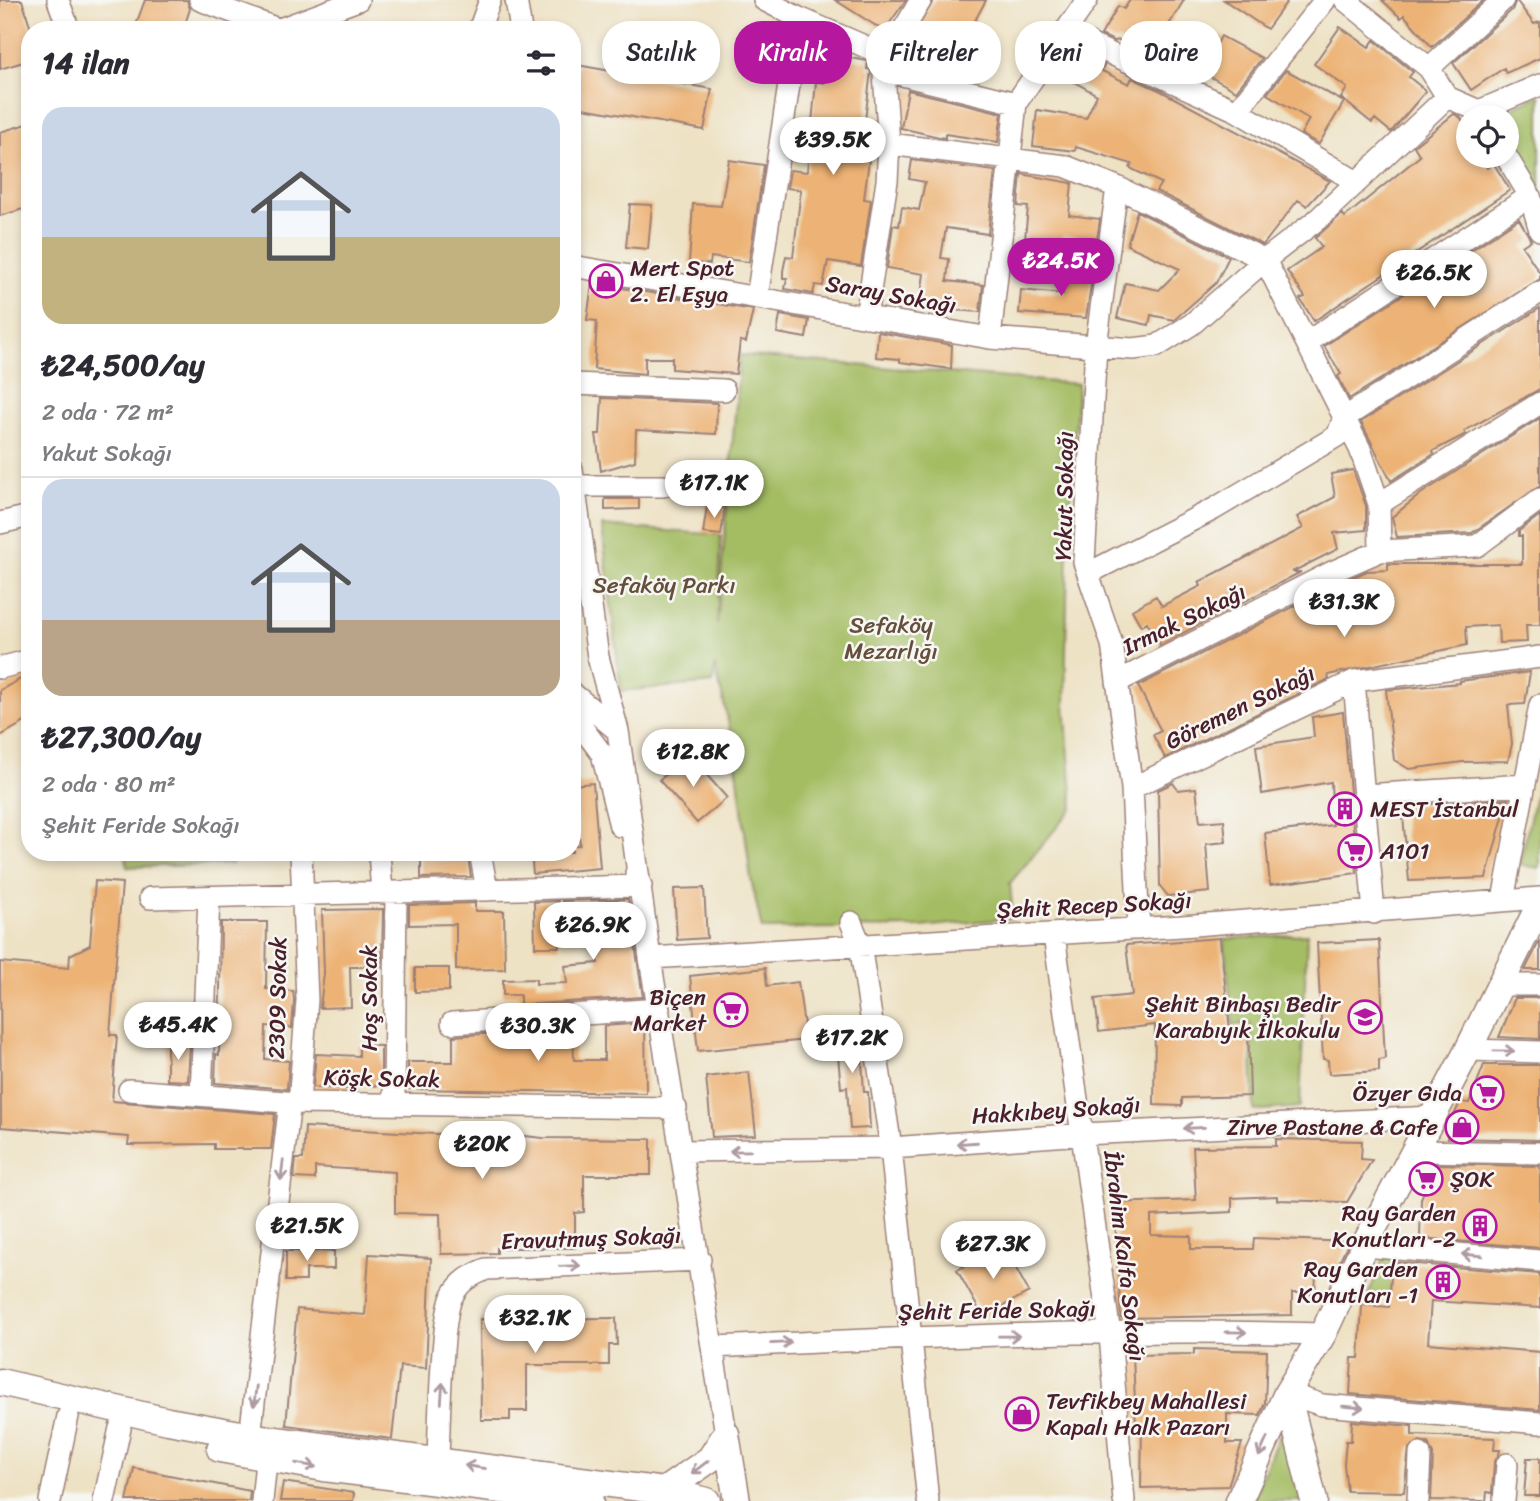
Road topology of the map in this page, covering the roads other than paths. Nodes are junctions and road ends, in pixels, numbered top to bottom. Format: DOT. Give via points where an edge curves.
graph roads {
  1 [pos="58,0"];
  2 [pos="358,0"];
  3 [pos="490,0"];
  4 [pos="516,0"];
  5 [pos="764,0"];
  6 [pos="921,0"];
  7 [pos="1087,0"];
  8 [pos="1325,0"];
  9 [pos="1503,0"];
  10 [pos="203,1"];
  11 [pos="1354,3"];
  12 [pos="793,10"];
  13 [pos="66,21"];
  14 [pos="254,21"];
  15 [pos="301,21"];
  16 [pos="482,21"];
  17 [pos="520,21"];
  18 [pos="908,21"];
  19 [pos="1071,21"];
  20 [pos="866,46"];
  21 [pos="1106,52"];
  22 [pos="1429,68"];
  23 [pos="887,84"];
  24 [pos="939,84"];
  25 [pos="1029,84"];
  26 [pos="1540,85"];
  27 [pos="1447,97"];
  28 [pos="1016,103"];
  29 [pos="1463,105"];
  30 [pos="1499,105"];
  31 [pos="1237,111"];
  32 [pos="889,144"];
  33 [pos="1012,160"];
  34 [pos="1513,168"];
  35 [pos="1357,182"];
  36 [pos="1117,187"];
  37 [pos="1530,196"];
  38 [pos="1540,230"];
  39 [pos="1265,260"];
  40 [pos="581,268"];
  41 [pos="1540,292"];
  42 [pos="757,298"];
  43 [pos="866,317"];
  44 [pos="990,338"];
  45 [pos="1307,342"];
  46 [pos="1096,346"];
  47 [pos="581,384"];
  48 [pos="724,390"];
  49 [pos="1540,403"];
  50 [pos="1344,418"];
  51 [pos="581,486"];
  52 [pos="663,486"];
  53 [pos="1540,499"];
  54 [pos="1379,504"];
  55 [pos="21,518"];
  56 [pos="0,523"];
  57 [pos="581,541"];
  58 [pos="1380,551"];
  59 [pos="1089,573"];
  60 [pos="1540,657"];
  61 [pos="21,662"];
  62 [pos="0,668"];
  63 [pos="1354,681"];
  64 [pos="1117,682"];
  65 [pos="581,700"];
  66 [pos="1540,705"];
  67 [pos="581,731"];
  68 [pos="618,731"];
  69 [pos="1525,785"];
  70 [pos="1132,788"];
  71 [pos="1364,795"];
  72 [pos="301,861"];
  73 [pos="381,861"];
  74 [pos="482,861"];
  75 [pos="641,886"];
  76 [pos="487,890"];
  77 [pos="389,893"];
  78 [pos="304,895"];
  79 [pos="209,897"];
  80 [pos="150,898"];
  81 [pos="1540,898"];
  82 [pos="1503,900"];
  83 [pos="1540,904"];
  84 [pos="1374,912"];
  85 [pos="851,922"];
  86 [pos="1139,929"];
  87 [pos="1054,935"];
  88 [pos="860,944"];
  89 [pos="650,958"];
  90 [pos="1501,985"];
  91 [pos="1540,985"];
  92 [pos="659,1009"];
  93 [pos="453,1023"];
  94 [pos="1468,1050"];
  95 [pos="1540,1052"];
  96 [pos="129,1090"];
  97 [pos="201,1096"];
  98 [pos="294,1102"];
  99 [pos="394,1104"];
  100 [pos="676,1108"];
  101 [pos="1433,1117"];
  102 [pos="1083,1134"];
  103 [pos="891,1148"];
  104 [pos="1415,1151"];
  105 [pos="683,1152"];
  106 [pos="1540,1153"];
  107 [pos="1364,1245"];
  108 [pos="700,1260"];
  109 [pos="1540,1261"];
  110 [pos="1324,1334"];
  111 [pos="1110,1335"];
  112 [pos="912,1338"];
  113 [pos="713,1347"];
  114 [pos="0,1382"];
  115 [pos="1287,1393"];
  116 [pos="0,1400"];
  117 [pos="68,1416"];
  118 [pos="1540,1423"];
  119 [pos="120,1428"];
  120 [pos="726,1434"];
  121 [pos="261,1444"];
  122 [pos="1420,1454"];
  123 [pos="438,1461"];
  124 [pos="1507,1464"];
  125 [pos="664,1491"];
  126 [pos="499,1495"];
  127 [pos="50,1501"];
  128 [pos="104,1501"];
  129 [pos="262,1501"];
  130 [pos="590,1501"];
  131 [pos="707,1501"];
  132 [pos="737,1501"];
  133 [pos="928,1501"];
  134 [pos="1124,1501"];
  135 [pos="1239,1501"];
  136 [pos="1314,1501"];
  137 [pos="1418,1501"];
  138 [pos="1504,1501"];
  1 -- 13 [label="street"];
  2 -- 15 [label="street"];
  3 -- 16 [label="street"];
  4 -- 17 [label="street"];
  5 -- 12 [label="street"];
  6 -- 18 [label="street"];
  7 -- 19 [label="street"];
  8 -- 31 [label="street"];
  9 -- 22 [label="street"];
  10 -- 14 [label="street"];
  11 -- 22 [label="street"];
  12 -- 20 [label="street"];
  12 -- 42 [label="street"];
  21 -- 31 [label="street"];
  22 -- 27 [label="street"];
  23 -- 32 [label="street"];
  24 -- 28 [label="street"];
  25 -- 28 [label="street"];
  26 -- 30 [label="street"];
  27 -- 29 [label="street"];
  27 -- 35 [label="street, Saray Sokağı"];
  28 -- 33 [label="street"];
  31 -- 35 [label="street"];
  32 -- 33 [label="street"];
  32 -- 43 [label="street"];
  33 -- 36 [label="street" via="1065,166"];
  33 -- 44 [label="street"];
  34 -- 37 [label="street"];
  35 -- 39 [label="street, Saray Sokağı"];
  36 -- 39 [label="street"];
  36 -- 46 [label="street, Yakut Sokağı"];
  37 -- 38 [label="street"];
  37 -- 45 [label="street"];
  39 -- 45 [label="street"];
  39 -- 46 [label="street, Saray Sokağı" via="1192,324 1157,346"];
  40 -- 42 [label="street, Saray Sokağı"];
  41 -- 50 [label="street"];
  42 -- 43 [label="street, Saray Sokağı"];
  43 -- 44 [label="street, Saray Sokağı"];
  44 -- 46 [label="street, Saray Sokağı"];
  45 -- 50 [label="street"];
  46 -- 59 [label="street, Yakut Sokağı" via="1084,562"];
  47 -- 48 [label="street"];
  49 -- 54 [label="street"];
  50 -- 54 [label="street"];
  50 -- 59 [label="street" via="1337,436 1214,509"];
  51 -- 52 [label="street"];
  53 -- 58 [label="street, Irmak Sokağı" via="1477,546"];
  54 -- 58 [label="street"];
  55 -- 56 [label="street"];
  57 -- 68 [label="street" via="598,657"];
  58 -- 64 [label="street, Irmak Sokağı"];
  59 -- 64 [label="street, Yakut Sokağı" via="1112,644"];
  60 -- 63 [label="street, Göremen Sokağı"];
  61 -- 62 [label="street"];
  63 -- 70 [label="street, Göremen Sokağı"];
  63 -- 71 [label="street"];
  64 -- 70 [label="street, Yakut Sokağı"];
  65 -- 68 [label="street"];
  66 -- 69 [label="street"];
  67 -- 75 [label="street" via="602,754"];
  68 -- 75 [label="street"];
  69 -- 71 [label="street"];
  69 -- 82 [label="street"];
  70 -- 86 [label="street, Yakut Sokağı"];
  71 -- 84 [label="street"];
  72 -- 78 [label="street, 2309 Sokak"];
  73 -- 77 [label="street, Hoş Sokak"];
  74 -- 76 [label="street"];
  75 -- 76 [label="street"];
  75 -- 89 [label="street"];
  76 -- 77 [label="street"];
  77 -- 78 [label="street"];
  77 -- 99 [label="street, Hoş Sokak"];
  78 -- 79 [label="street"];
  78 -- 98 [label="street, 2309 Sokak" via="307,1000"];
  79 -- 80 [label="street"];
  79 -- 97 [label="street"];
  81 -- 82 [label="street, Şehit Recep Sokağı"];
  82 -- 84 [label="street, Şehit Recep Sokağı"];
  83 -- 90 [label="main road"];
  84 -- 86 [label="street, Şehit Recep Sokağı"];
  85 -- 88 [label="street"];
  86 -- 87 [label="street, Şehit Recep Sokağı"];
  87 -- 88 [label="street, Şehit Recep Sokağı"];
  87 -- 102 [label="street, İbrahim Kalfa Sokağı"];
  88 -- 89 [label="street, Şehit Recep Sokağı"];
  88 -- 103 [label="street"];
  89 -- 92 [label="street"];
  90 -- 91 [label="street"];
  90 -- 94 [label="main road"];
  92 -- 93 [label="street"];
  92 -- 100 [label="street"];
  94 -- 95 [label="street, one-way"];
  94 -- 101 [label="main road"];
  96 -- 97 [label="street, Köşk Sokak"];
  97 -- 98 [label="street, Köşk Sokak"];
  98 -- 99 [label="street, Köşk Sokak"];
  98 -- 121 [label="street, 2309 Sokak, one-way"];
  99 -- 100 [label="street, Köşk Sokak"];
  100 -- 105 [label="street"];
  101 -- 102 [label="street, Hakkıbey Sokağı, one-way"];
  101 -- 104 [label="main road"];
  102 -- 103 [label="street, Hakkıbey Sokağı, one-way"];
  102 -- 111 [label="street, İbrahim Kalfa Sokağı"];
  103 -- 105 [label="street, Hakkıbey Sokağı, one-way"];
  103 -- 112 [label="street"];
  104 -- 106 [label="street"];
  104 -- 107 [label="main road"];
  105 -- 108 [label="street"];
  109 -- 107 [label="street, one-way"];
  107 -- 110 [label="main road"];
  108 -- 113 [label="street"];
  123 -- 108 [label="street, Eravutmuş Sokağı, one-way" via="446,1323 451,1297 465,1279 486,1269"];
  111 -- 110 [label="street, Şehit Feride Sokağı, one-way"];
  110 -- 115 [label="main road"];
  112 -- 111 [label="street, Şehit Feride Sokağı, one-way"];
  111 -- 134 [label="street, İbrahim Kalfa Sokağı"];
  113 -- 112 [label="street, Şehit Feride Sokağı, one-way"];
  112 -- 133 [label="street"];
  113 -- 120 [label="street"];
  114 -- 121 [label="main road"];
  115 -- 118 [label="street, one-way" via="1322,1405"];
  115 -- 135 [label="main road, one-way"];
  115 -- 136 [label="main road"];
  116 -- 117 [label="main road"];
  117 -- 119 [label="main road"];
  117 -- 127 [label="street"];
  119 -- 121 [label="main road"];
  119 -- 128 [label="street"];
  120 -- 125 [label="main road, one-way" via="710,1459"];
  120 -- 132 [label="main road"];
  121 -- 123 [label="main road"];
  121 -- 126 [label="main road, one-way"];
  121 -- 129 [label="street, 2309 Sokak"];
  122 -- 137 [label="street"];
  125 -- 123 [label="main road, one-way"];
  124 -- 138 [label="street"];
  125 -- 131 [label="main road"];
  126 -- 130 [label="main road"];
}
